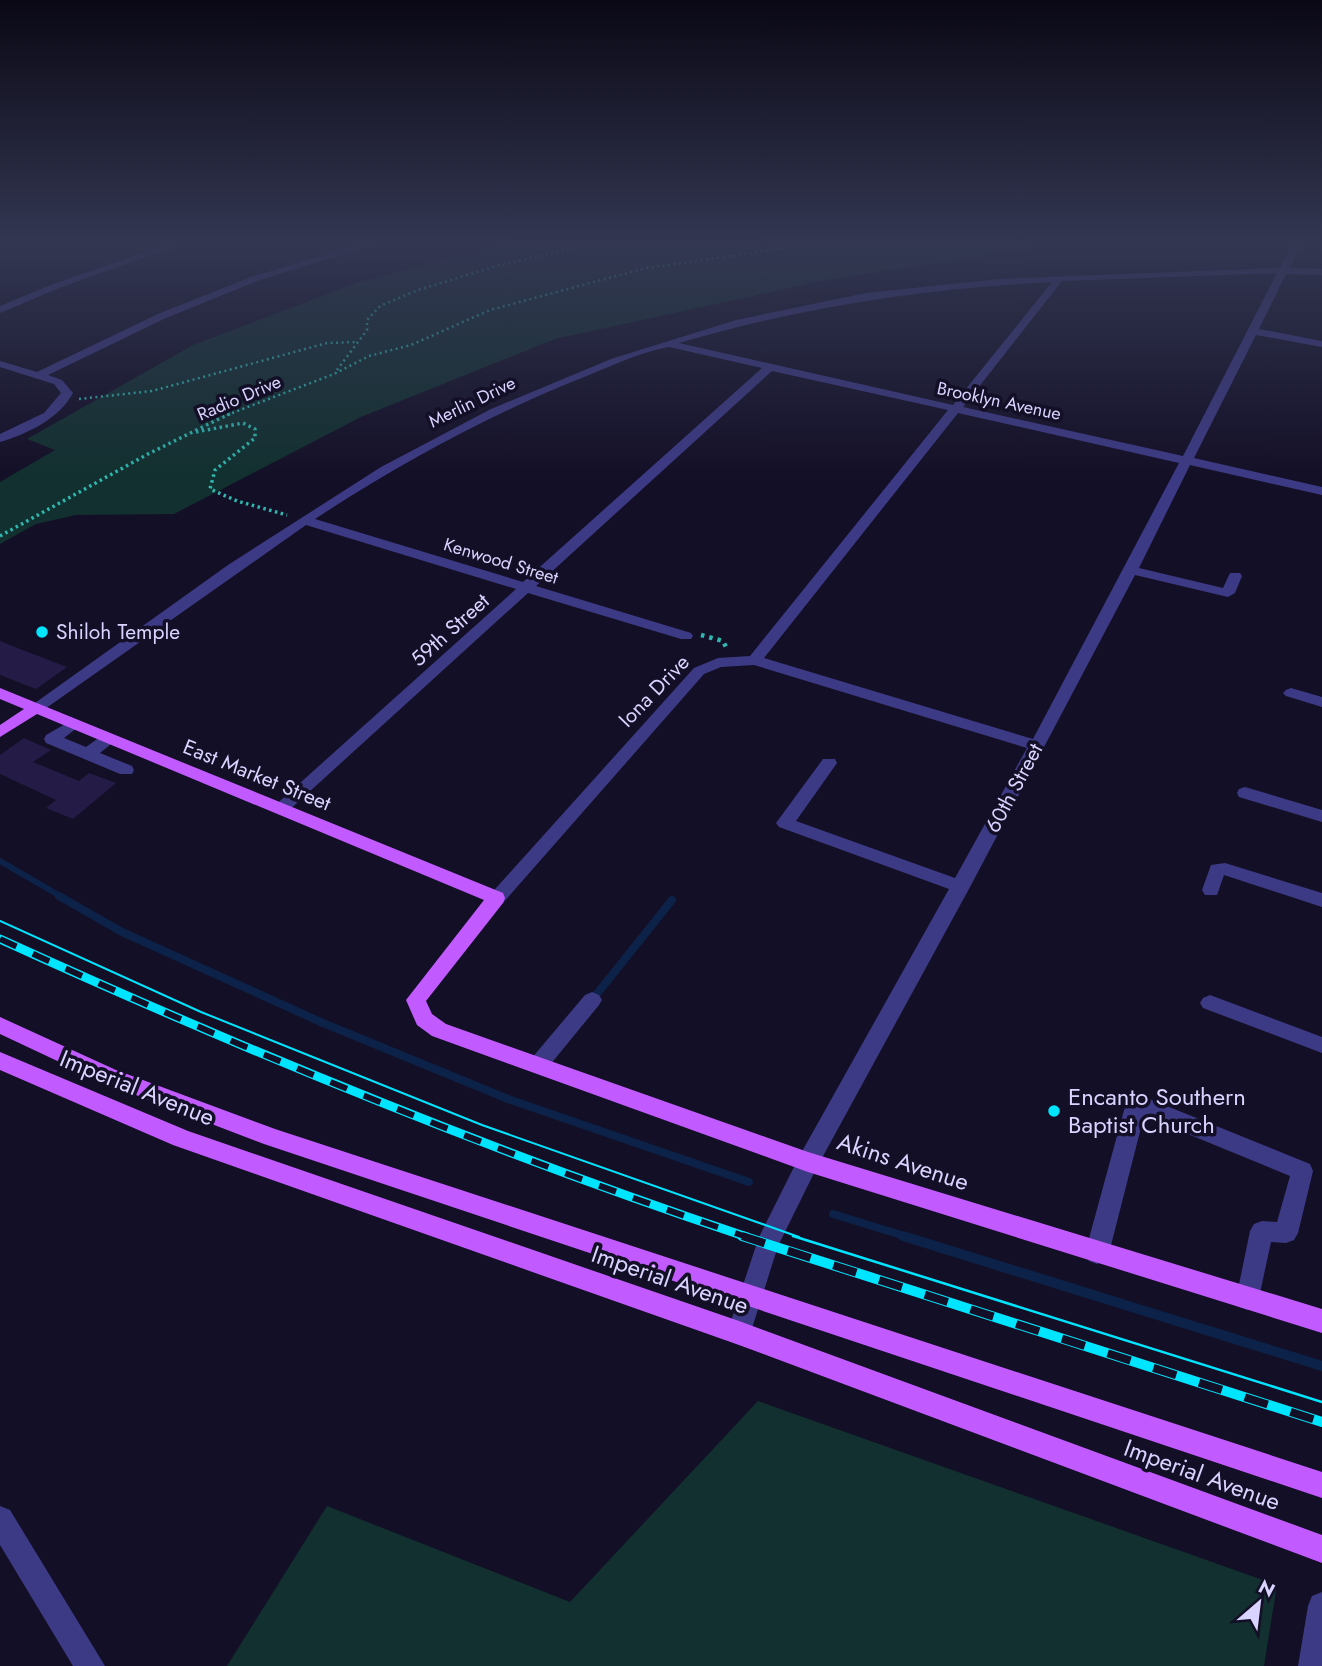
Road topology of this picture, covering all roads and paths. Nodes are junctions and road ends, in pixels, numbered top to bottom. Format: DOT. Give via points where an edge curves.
graph roads {
  1 [pos="149,323"];
  2 [pos="367,323"];
  3 [pos="461,323"];
  4 [pos="745,323"];
  5 [pos="1025,323"];
  6 [pos="1257,323"];
  7 [pos="1253,331"];
  8 [pos="358,342"];
  9 [pos="669,344"];
  10 [pos="1322,344"];
  11 [pos="0,364"];
  12 [pos="770,367"];
  13 [pos="334,374"];
  14 [pos="40,375"];
  15 [pos="64,401"];
  16 [pos="957,409"];
  17 [pos="188,434"];
  18 [pos="0,438"];
  19 [pos="1184,460"];
  20 [pos="1322,491"];
  21 [pos="305,520"];
  22 [pos="0,536"];
  23 [pos="1130,570"];
  24 [pos="1235,576"];
  25 [pos="526,589"];
  26 [pos="686,636"];
  27 [pos="755,660"];
  28 [pos="736,661"];
  29 [pos="0,693"];
  30 [pos="1292,693"];
  31 [pos="1322,702"];
  32 [pos="36,708"];
  33 [pos="74,724"];
  34 [pos="0,732"];
  35 [pos="109,739"];
  36 [pos="1037,746"];
  37 [pos="88,754"];
  38 [pos="829,763"];
  39 [pos="126,770"];
  40 [pos="1245,793"];
  41 [pos="280,809"];
  42 [pos="1322,816"];
  43 [pos="961,887"];
  44 [pos="1211,890"];
  45 [pos="496,898"];
  46 [pos="1322,900"];
  47 [pos="592,1000"];
  48 [pos="1210,1003"];
  49 [pos="0,1025"];
  50 [pos="474,1040"];
  51 [pos="1322,1045"];
  52 [pos="0,1060"];
  53 [pos="538,1065"];
  54 [pos="808,1161"];
  55 [pos="1097,1253"];
  56 [pos="750,1295"];
  57 [pos="1248,1299"];
  58 [pos="1322,1321"];
  59 [pos="739,1334"];
  60 [pos="1322,1485"];
  61 [pos="0,1520"];
  62 [pos="1322,1549"];
  63 [pos="1322,1606"];
  64 [pos="84,1655"];
  65 [pos="1313,1666"];
  1 -- 14 [label="street"];
  2 -- 8 [label="path"];
  3 -- 13 [label="path, Radio Drive" via="411,345 369,356"];
  4 -- 9 [label="street, Merlin Drive"];
  5 -- 16 [label="street"];
  6 -- 7 [label="street, 60th Street"];
  7 -- 10 [label="street"];
  7 -- 19 [label="street, 60th Street"];
  8 -- 13 [label="path"];
  8 -- 15 [label="path" via="327,343 152,391"];
  9 -- 12 [label="street, Brooklyn Avenue"];
  9 -- 21 [label="street, Merlin Drive" via="521,399 439,439"];
  11 -- 14 [label="street"];
  12 -- 16 [label="street, Brooklyn Avenue"];
  12 -- 25 [label="street, 59th Street"];
  13 -- 17 [label="path, Radio Drive" via="247,405"];
  14 -- 15 [label="street" via="65,387"];
  15 -- 18 [label="street"];
  16 -- 19 [label="street, Brooklyn Avenue"];
  16 -- 27 [label="street"];
  17 -- 21 [label="path" via="243,423 255,429 255,438 215,470 210,489"];
  17 -- 22 [label="path, Radio Drive"];
  19 -- 20 [label="street, Brooklyn Avenue"];
  19 -- 23 [label="street, 60th Street"];
  21 -- 25 [label="street, Kenwood Street"];
  21 -- 32 [label="street, Merlin Drive"];
  23 -- 24 [label="street" via="1228,593"];
  23 -- 36 [label="street, 60th Street"];
  25 -- 26 [label="street, Kenwood Street"];
  25 -- 41 [label="street, 59th Street"];
  26 -- 28 [label="path" via="698,634 723,641"];
  27 -- 28 [label="street, Iona Drive"];
  27 -- 36 [label="street"];
  28 -- 45 [label="street, Iona Drive" via="699,671"];
  29 -- 32 [label="main road, East Market Street"];
  30 -- 31 [label="street"];
  32 -- 33 [label="main road, East Market Street"];
  32 -- 34 [label="main road, Merlin Drive"];
  33 -- 35 [label="main road, East Market Street"];
  33 -- 37 [label="street" via="52,739"];
  35 -- 37 [label="street"];
  35 -- 41 [label="main road, East Market Street"];
  36 -- 43 [label="street, 60th Street"];
  37 -- 39 [label="street"];
  38 -- 43 [label="street" via="785,823"];
  40 -- 42 [label="street"];
  41 -- 45 [label="main road, East Market Street"];
  43 -- 54 [label="street, 60th Street"];
  44 -- 46 [label="street" via="1217,869 1226,869"];
  45 -- 50 [label="main road, Iona Drive" via="416,1000 424,1019 439,1030"];
  47 -- 53 [label="street"];
  48 -- 51 [label="street"];
  49 -- 56 [label="main road, Imperial Avenue" via="108,1076 272,1137"];
  50 -- 53 [label="main road, Akins Avenue"];
  52 -- 59 [label="main road, Imperial Avenue" via="181,1138"];
  53 -- 54 [label="main road, Akins Avenue"];
  54 -- 55 [label="main road, Akins Avenue"];
  54 -- 56 [label="street, 60th Street" via="767,1245"];
  55 -- 57 [label="main road, Akins Avenue"];
  55 -- 57 [label="street" via="1137,1103 1302,1171 1286,1233 1262,1231"];
  56 -- 59 [label="street, 60th Street"];
  56 -- 60 [label="main road, Imperial Avenue"];
  57 -- 58 [label="main road, Akins Avenue"];
  59 -- 62 [label="main road, Imperial Avenue"];
  61 -- 64 [label="street"];
  63 -- 65 [label="street"];
}
